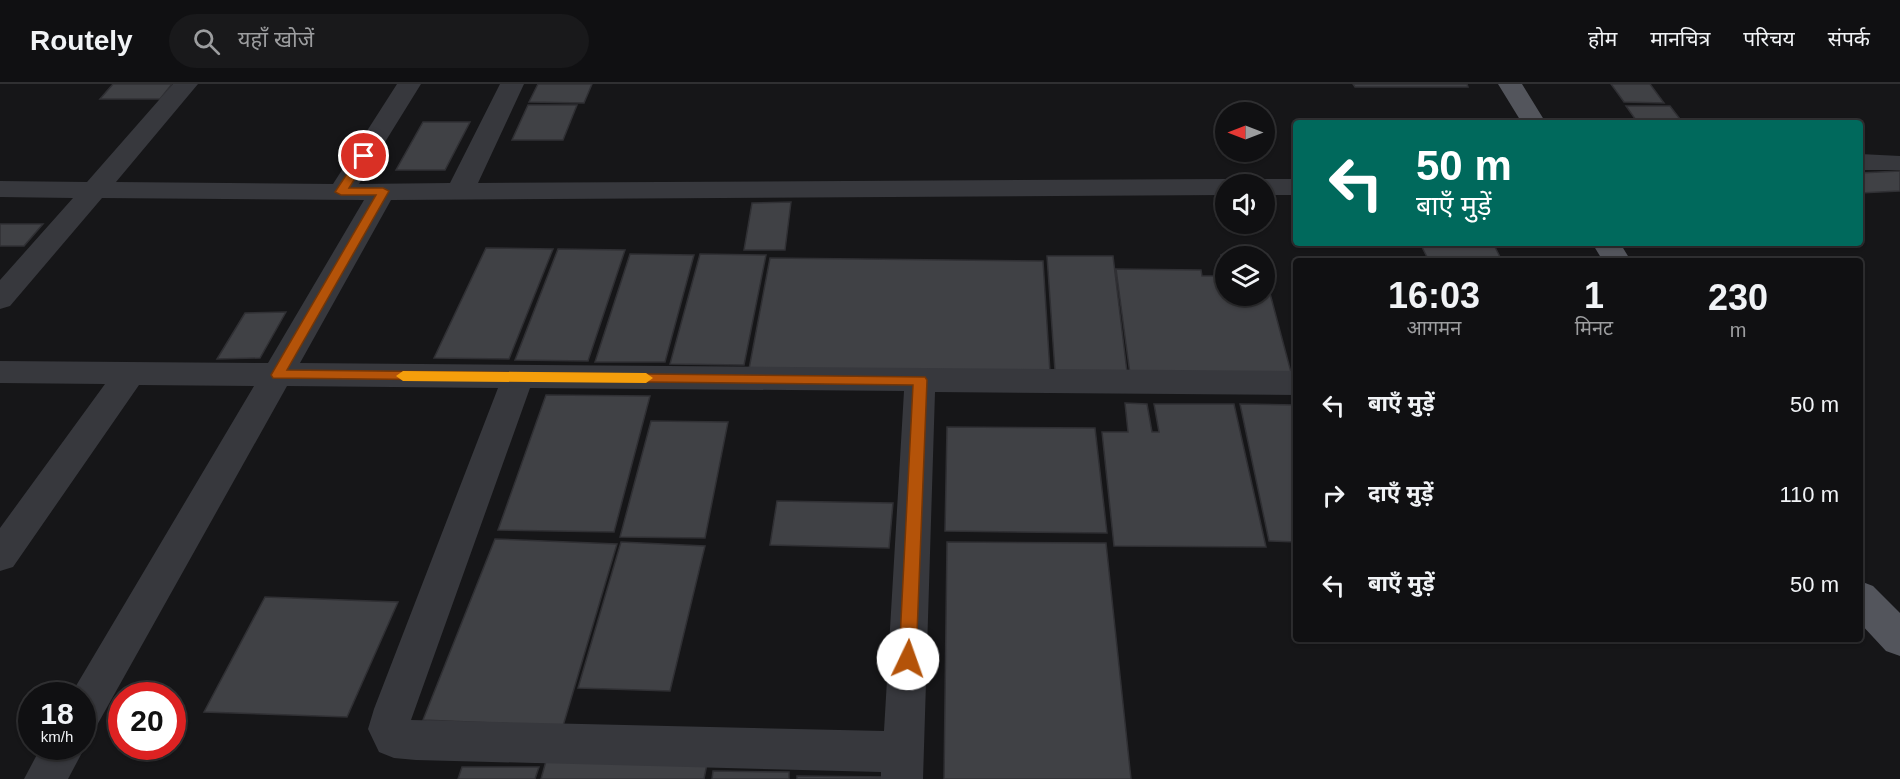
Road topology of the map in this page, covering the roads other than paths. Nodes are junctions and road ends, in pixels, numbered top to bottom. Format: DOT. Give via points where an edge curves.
graph roads {
  1 [pos="186,84"];
  2 [pos="410,84"];
  3 [pos="512,84"];
  4 [pos="1510,84"];
  5 [pos="1532,120"];
  6 [pos="1863,162"];
  7 [pos="1896,163"];
  8 [pos="1215,187"];
  9 [pos="1275,187"];
  10 [pos="1293,187"];
  11 [pos="0,189"];
  12 [pos="94,190"];
  13 [pos="458,190"];
  14 [pos="383,191"];
  15 [pos="341,192"];
  16 [pos="0,299"];
  17 [pos="0,372"];
  18 [pos="130,374"];
  19 [pos="278,375"];
  20 [pos="518,377"];
  21 [pos="920,380"];
  22 [pos="1293,383"];
  23 [pos="0,556"];
  24 [pos="1863,600"];
  25 [pos="1900,639"];
  26 [pos="96,690"];
  27 [pos="56,760"];
  28 [pos="903,765"];
  29 [pos="45,779"];
  1 -- 12 [label="street"];
  2 -- 15 [label="street"];
  3 -- 13 [label="street" via="465,184"];
  4 -- 5 [label="main road"];
  6 -- 7 [label="street"];
  8 -- 13 [label="street"];
  9 -- 10 [label="street"];
  11 -- 12 [label="street"];
  12 -- 15 [label="street"];
  12 -- 16 [label="street"];
  13 -- 14 [label="street"];
  14 -- 15 [label="street"];
  14 -- 19 [label="street"];
  17 -- 18 [label="street"];
  18 -- 19 [label="street"];
  18 -- 23 [label="street"];
  19 -- 20 [label="street"];
  19 -- 26 [label="street"];
  20 -- 21 [label="street"];
  20 -- 28 [label="street" via="394,708 388,729 394,738"];
  21 -- 22 [label="street"];
  21 -- 28 [label="street"];
  24 -- 25 [label="main road"];
  27 -- 29 [label="street"];
}
